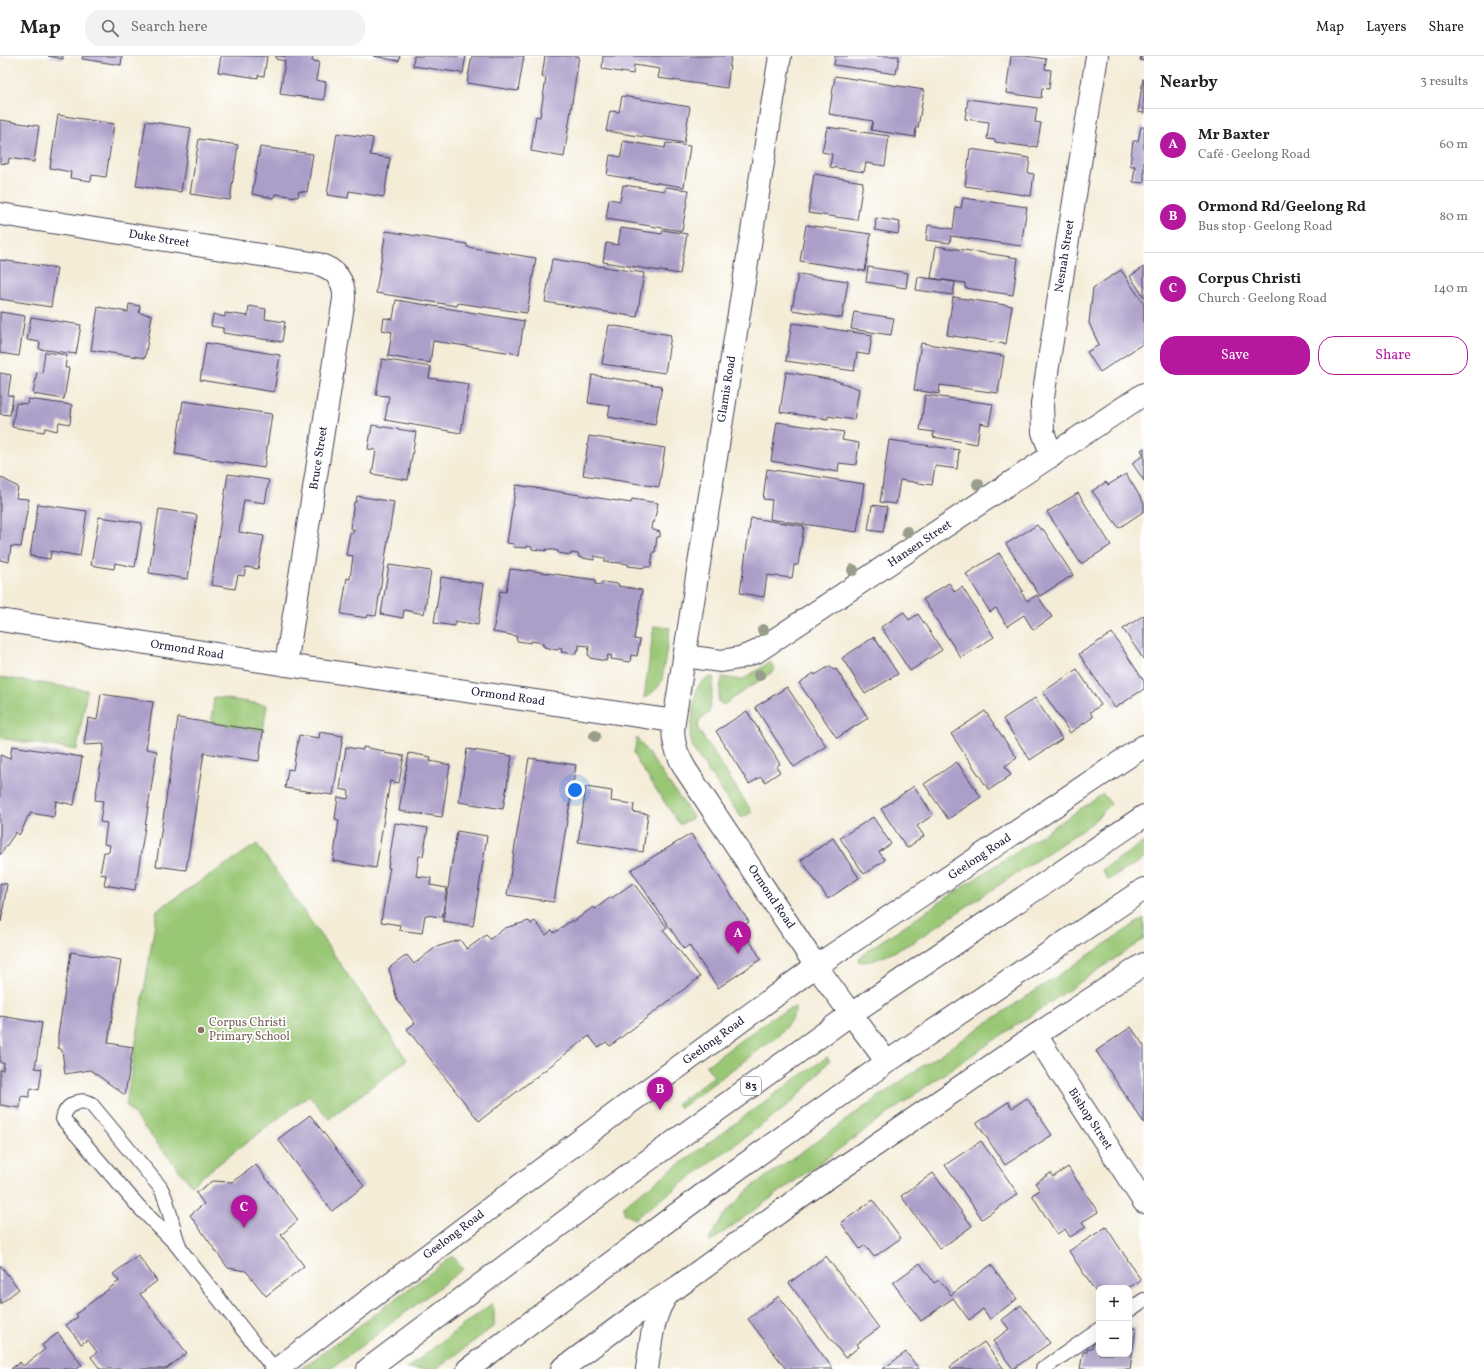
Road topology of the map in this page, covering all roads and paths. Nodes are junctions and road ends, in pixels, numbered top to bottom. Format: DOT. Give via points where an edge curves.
graph roads {
  1 [pos="780,56"];
  2 [pos="1096,56"];
  3 [pos="0,214"];
  4 [pos="318,264"];
  5 [pos="1144,394"];
  6 [pos="1052,456"];
  7 [pos="0,620"];
  8 [pos="684,656"];
  9 [pos="286,665"];
  10 [pos="674,722"];
  11 [pos="1144,746"];
  12 [pos="1144,816"];
  13 [pos="1144,889"];
  14 [pos="1144,964"];
  15 [pos="816,966"];
  16 [pos="851,1014"];
  17 [pos="1036,1035"];
  18 [pos="887,1062"];
  19 [pos="1144,1202"];
  20 [pos="181,1250"];
  21 [pos="669,1293"];
  22 [pos="1144,1300"];
  23 [pos="1132,1308"];
  24 [pos="1096,1332"];
  25 [pos="274,1369"];
  26 [pos="277,1369"];
  27 [pos="368,1369"];
  28 [pos="468,1369"];
  29 [pos="562,1369"];
  30 [pos="647,1369"];
  31 [pos="1043,1369"];
  1 -- 8 [label="main road, Glamis Road"];
  2 -- 6 [label="main road, Nesnah Street" via="1042,404 1043,432"];
  3 -- 4 [label="main road, Duke Street"];
  4 -- 9 [label="main road, Bruce Street" via="338,275 344,286 344,299"];
  5 -- 6 [label="main road, Hansen Street"];
  6 -- 8 [label="main road, Hansen Street" via="756,652 721,661"];
  7 -- 9 [label="main road, Ormond Road"];
  8 -- 10 [label="main road, Glamis Road"];
  9 -- 10 [label="main road, Ormond Road"];
  10 -- 15 [label="main road, Ormond Road" via="674,742 683,766"];
  11 -- 15 [label="main road, Geelong Road"];
  12 -- 16 [label="main road, 83"];
  13 -- 18 [label="main road"];
  14 -- 17 [label="main road"];
  15 -- 16 [label="main road, Ormond Road"];
  15 -- 26 [label="main road, Geelong Road" via="624,1107"];
  16 -- 18 [label="main road, Ormond Road"];
  16 -- 27 [label="main road, 83" via="600,1195"];
  17 -- 19 [label="main road, Bishop Street"];
  17 -- 21 [label="main road" via="807,1192"];
  18 -- 28 [label="main road" via="712,1187"];
  20 -- 20 [label="lane" via="139,1207 63,1119 65,1111 71,1105 84,1101 91,1104 160,1187"];
  20 -- 25 [label="lane"];
  21 -- 29 [label="main road" via="643,1309"];
  21 -- 30 [label="main road" via="657,1315"];
  22 -- 23 [label="lane"];
  24 -- 31 [label="lane"];
}
